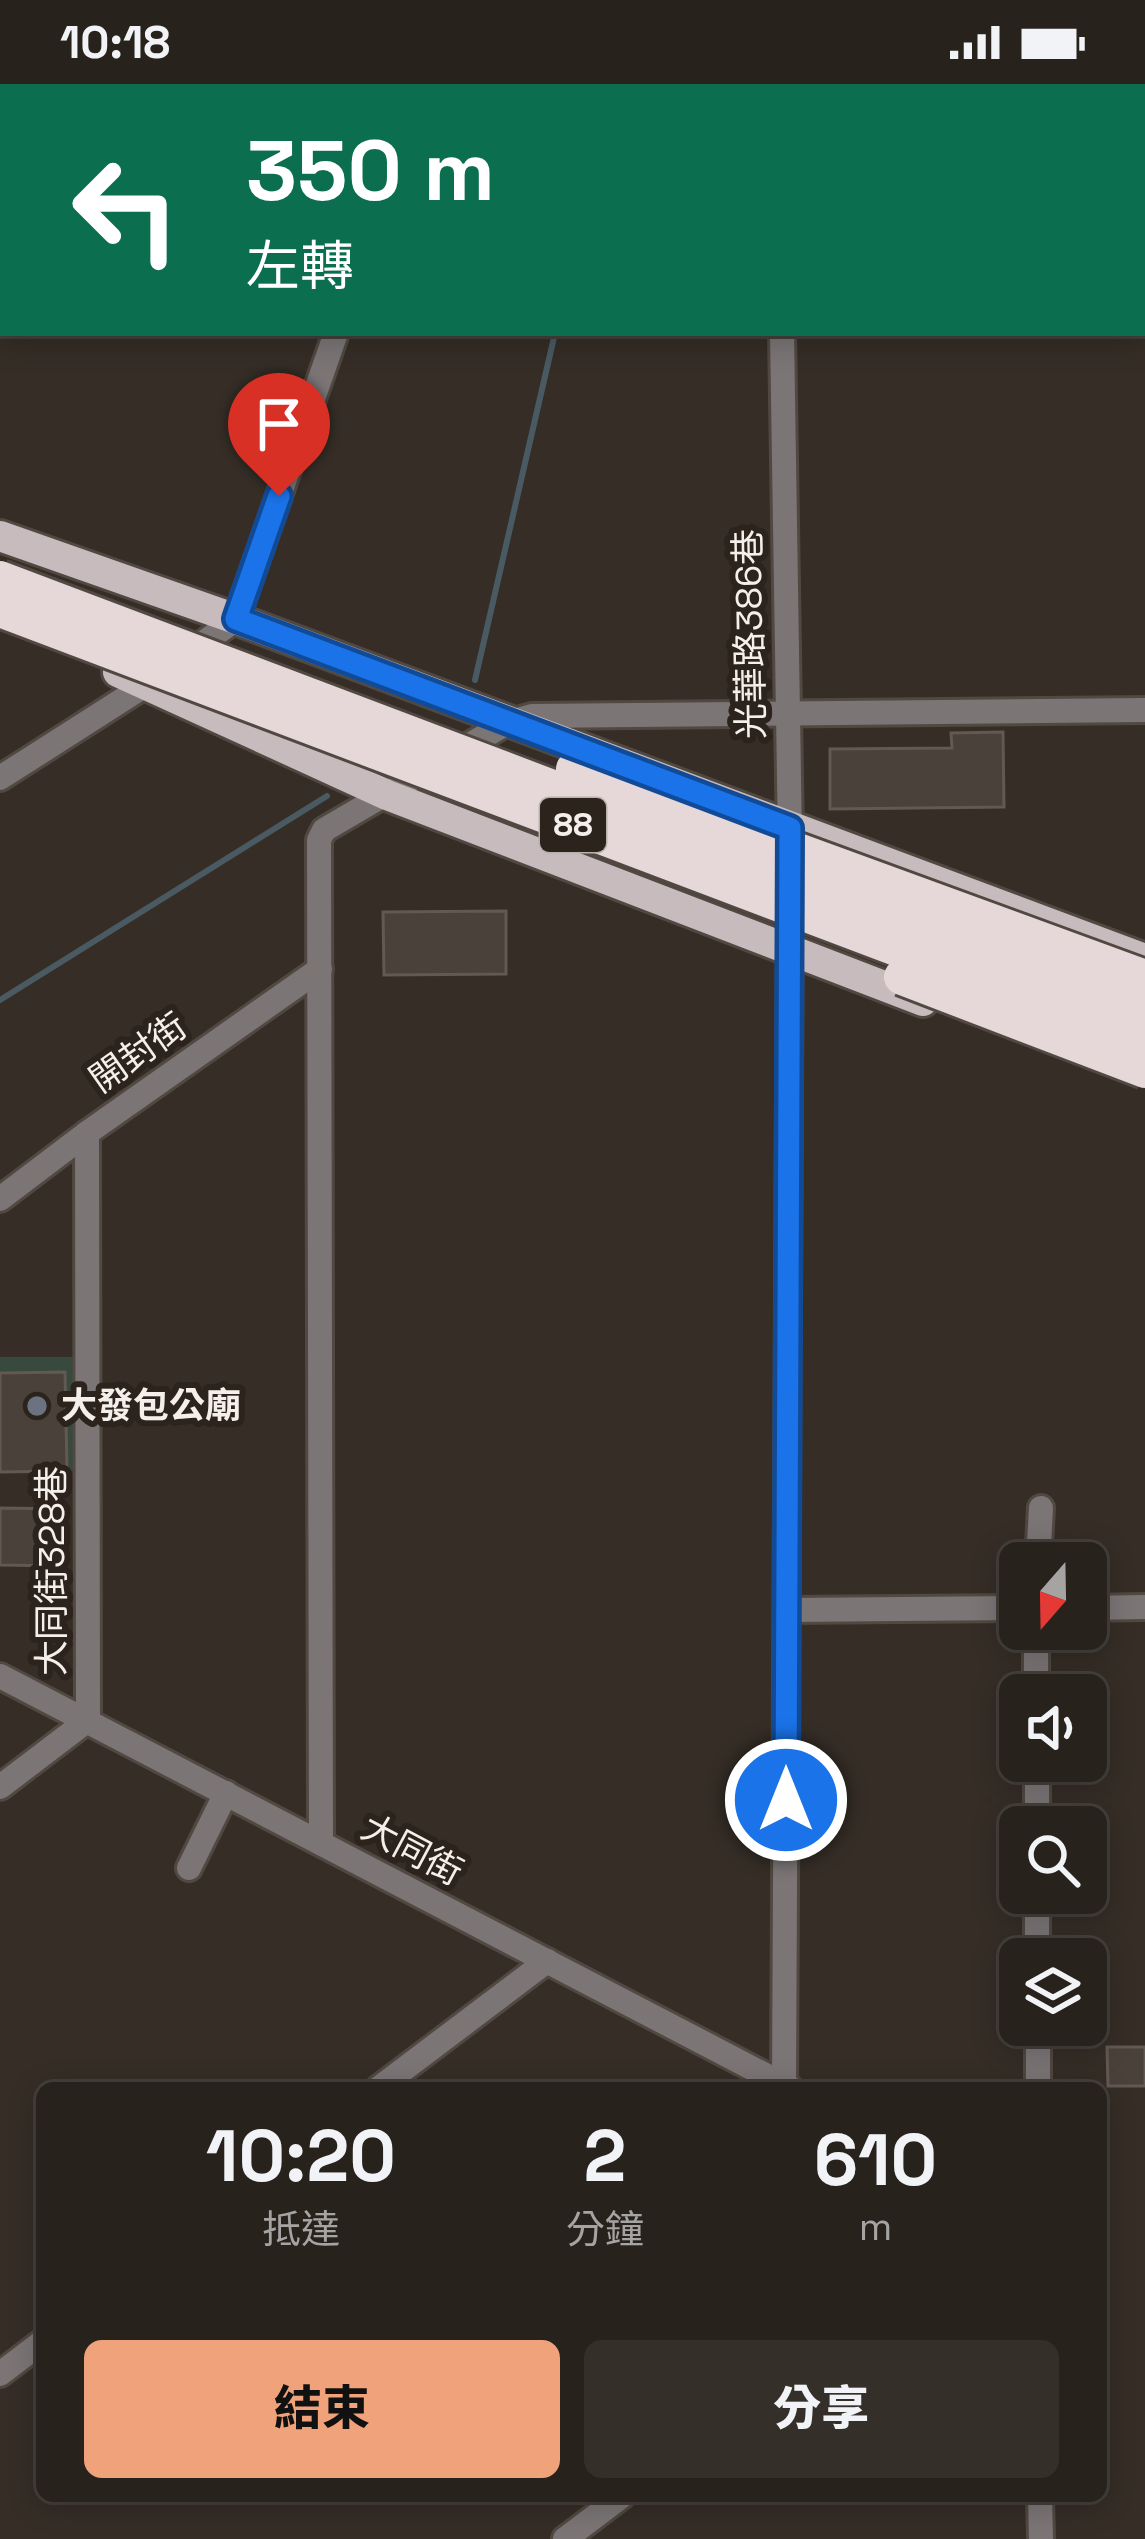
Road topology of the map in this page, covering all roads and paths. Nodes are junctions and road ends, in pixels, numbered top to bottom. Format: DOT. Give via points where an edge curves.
graph roads {
  1 [pos="335,336"];
  2 [pos="782,336"];
  3 [pos="0,536"];
  4 [pos="0,569"];
  5 [pos="0,579"];
  6 [pos="0,609"];
  7 [pos="236,619"];
  8 [pos="0,627"];
  9 [pos="155,677"];
  10 [pos="1145,710"];
  11 [pos="786,716"];
  12 [pos="507,723"];
  13 [pos="0,778"];
  14 [pos="387,795"];
  15 [pos="790,828"];
  16 [pos="790,951"];
  17 [pos="1145,958"];
  18 [pos="320,969"];
  19 [pos="1145,978"];
  20 [pos="1145,1012"];
  21 [pos="1145,1042"];
  22 [pos="1145,1070"];
  23 [pos="1145,1085"];
  24 [pos="87,1133"];
  25 [pos="0,1199"];
  26 [pos="1041,1508"];
  27 [pos="1039,1542"];
  28 [pos="1145,1607"];
  29 [pos="1107,1608"];
  30 [pos="999,1609"];
  31 [pos="787,1610"];
  32 [pos="0,1676"];
  33 [pos="88,1720"];
  34 [pos="0,1787"];
  35 [pos="226,1793"];
  36 [pos="321,1843"];
  37 [pos="189,1868"];
  38 [pos="547,1961"];
  39 [pos="1038,2046"];
  40 [pos="387,2082"];
  41 [pos="779,2082"];
  42 [pos="787,2082"];
  43 [pos="1038,2082"];
  44 [pos="36,2347"];
  45 [pos="0,2374"];
  46 [pos="614,2502"];
  47 [pos="1039,2502"];
  48 [pos="1036,2535"];
  49 [pos="565,2539"];
  1 -- 7 [label="street"];
  2 -- 11 [label="street, 光華路386巷"];
  3 -- 7 [label="main road"];
  4 -- 19 [label="highway, bridge"];
  5 -- 20 [label="highway, 88, bridge"];
  6 -- 9 [label="highway, 88, bridge"];
  7 -- 9 [label="street"];
  7 -- 12 [label="main road"];
  8 -- 9 [label="main road"];
  9 -- 13 [label="street"];
  9 -- 14 [label="main road"];
  9 -- 21 [label="highway, 88, bridge"];
  9 -- 22 [label="highway, bridge"];
  10 -- 11 [label="street"];
  11 -- 12 [label="street" via="532,716"];
  11 -- 15 [label="street, 光華路386巷"];
  12 -- 14 [label="street"];
  12 -- 15 [label="main road"];
  14 -- 16 [label="main road"];
  14 -- 18 [label="street" via="319,840"];
  15 -- 16 [label="street, 光華路386巷"];
  15 -- 17 [label="main road"];
  16 -- 23 [label="main road"];
  16 -- 31 [label="street, 光華路386巷"];
  18 -- 24 [label="street, 開封街"];
  18 -- 36 [label="street"];
  24 -- 25 [label="street, 開封街"];
  24 -- 33 [label="street, 大同街328巷"];
  26 -- 27 [label="street"];
  28 -- 29 [label="street"];
  30 -- 31 [label="street"];
  31 -- 42 [label="street, 光華路386巷"];
  32 -- 33 [label="street, 大同街"];
  33 -- 34 [label="street"];
  33 -- 35 [label="street, 大同街"];
  35 -- 36 [label="street, 大同街"];
  35 -- 37 [label="street"];
  36 -- 38 [label="street, 大同街"];
  38 -- 40 [label="street"];
  38 -- 41 [label="street, 大同街"];
  39 -- 43 [label="street"];
  44 -- 45 [label="street"];
  46 -- 49 [label="street"];
  47 -- 48 [label="street"];
}
